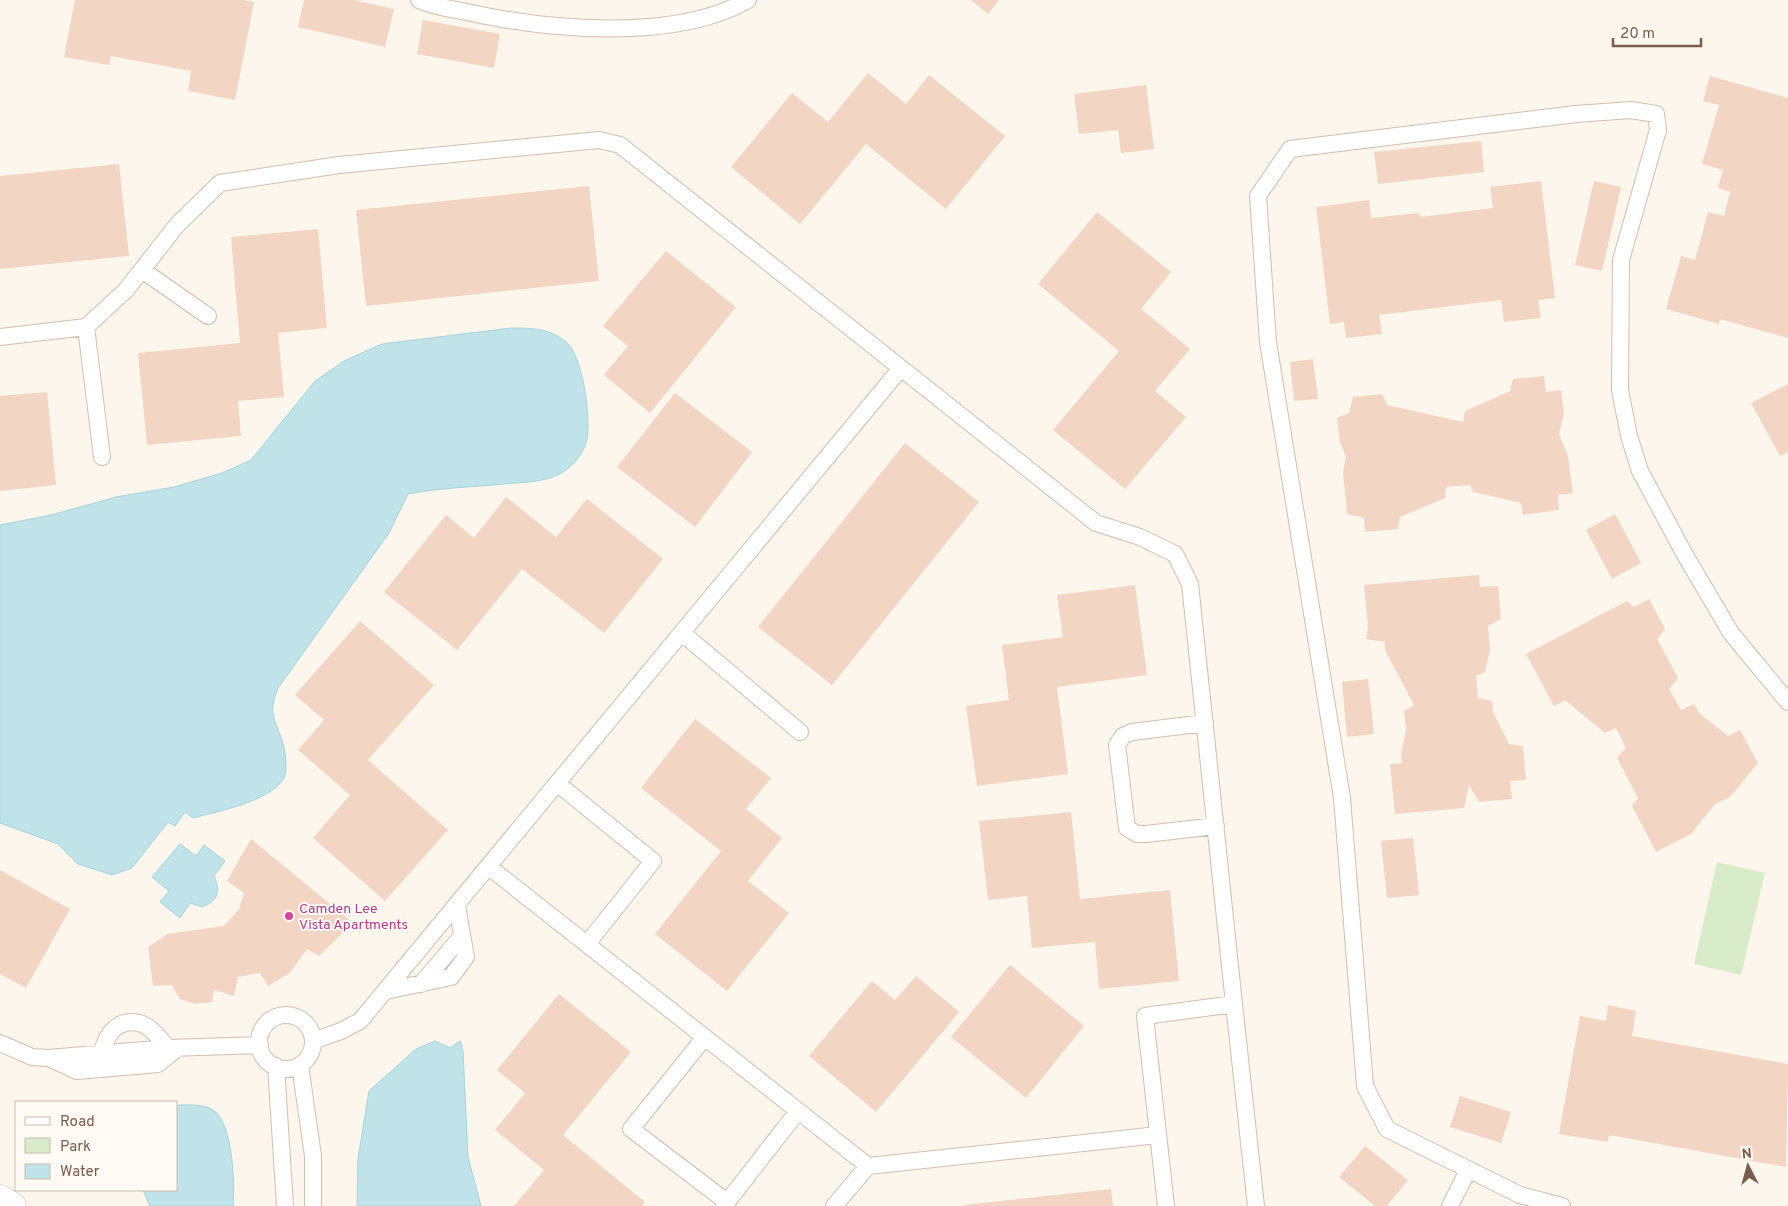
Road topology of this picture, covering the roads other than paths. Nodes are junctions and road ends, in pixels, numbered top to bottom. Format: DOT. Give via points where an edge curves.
graph roads {
  1 [pos="419,0"];
  2 [pos="748,0"];
  3 [pos="142,270"];
  4 [pos="208,316"];
  5 [pos="86,327"];
  6 [pos="0,337"];
  7 [pos="901,368"];
  8 [pos="102,458"];
  9 [pos="682,633"];
  10 [pos="1788,702"];
  11 [pos="1205,723"];
  12 [pos="800,732"];
  13 [pos="558,784"];
  14 [pos="1216,826"];
  15 [pos="489,867"];
  16 [pos="457,906"];
  17 [pos="586,944"];
  18 [pos="386,991"];
  19 [pos="1234,1004"];
  20 [pos="705,1037"];
  21 [pos="313,1041"];
  22 [pos="0,1043"];
  23 [pos="260,1045"];
  24 [pos="173,1048"];
  25 [pos="101,1062"];
  26 [pos="300,1065"];
  27 [pos="276,1066"];
  28 [pos="798,1111"];
  29 [pos="1158,1135"];
  30 [pos="868,1166"];
  31 [pos="1468,1170"];
  32 [pos="0,1199"];
  33 [pos="725,1204"];
  34 [pos="12,1206"];
  35 [pos="285,1206"];
  36 [pos="313,1206"];
  37 [pos="834,1206"];
  38 [pos="1166,1206"];
  39 [pos="1256,1206"];
  40 [pos="1450,1206"];
  41 [pos="1562,1206"];
  1 -- 2 [label="lane" via="513,22 597,28 655,26 696,20"];
  3 -- 4 [label="lane"];
  3 -- 5 [label="lane" via="126,290"];
  3 -- 7 [label="lane" via="177,225 220,183 339,165 599,140 620,145"];
  5 -- 6 [label="lane"];
  5 -- 8 [label="lane"];
  7 -- 9 [label="lane"];
  7 -- 11 [label="lane" via="1096,523 1140,537 1175,554 1190,584"];
  9 -- 12 [label="lane"];
  9 -- 13 [label="lane"];
  10 -- 31 [label="lane" via="1731,633 1640,471 1629,436 1620,390 1621,260 1658,130 1656,114 1631,110 1576,114 1290,149 1258,196 1268,342 1342,798 1365,1086 1387,1129"];
  11 -- 14 [label="lane"];
  11 -- 14 [label="lane" via="1132,732 1123,736 1117,745 1127,828 1137,834 1146,834"];
  13 -- 15 [label="lane"];
  13 -- 17 [label="lane" via="653,861"];
  14 -- 19 [label="lane"];
  15 -- 16 [label="lane"];
  15 -- 17 [label="lane"];
  16 -- 18 [label="lane"];
  16 -- 18 [label="lane" via="466,957 451,977"];
  17 -- 20 [label="lane"];
  18 -- 21 [label="lane" via="360,1021"];
  19 -- 29 [label="lane" via="1145,1016"];
  19 -- 39 [label="lane"];
  20 -- 28 [label="lane"];
  20 -- 33 [label="lane" via="631,1129"];
  21 -- 23 [label="lane" via="307,1024 300,1018 281,1015 266,1025"];
  21 -- 26 [label="lane" via="312,1051"];
  22 -- 25 [label="lane" via="77,1071"];
  23 -- 24 [label="lane"];
  23 -- 27 [label="lane" via="263,1054"];
  24 -- 25 [label="lane" via="158,1064"];
  24 -- 25 [label="lane" via="140,1023 120,1024 107,1035"];
  26 -- 27 [label="lane" via="291,1068"];
  26 -- 36 [label="lane" via="313,1156"];
  27 -- 35 [label="lane"];
  28 -- 30 [label="lane"];
  28 -- 33 [label="lane"];
  29 -- 30 [label="lane"];
  29 -- 38 [label="lane"];
  30 -- 37 [label="lane"];
  31 -- 40 [label="lane"];
  31 -- 41 [label="lane" via="1520,1195"];
  32 -- 34 [label="street"];
}
